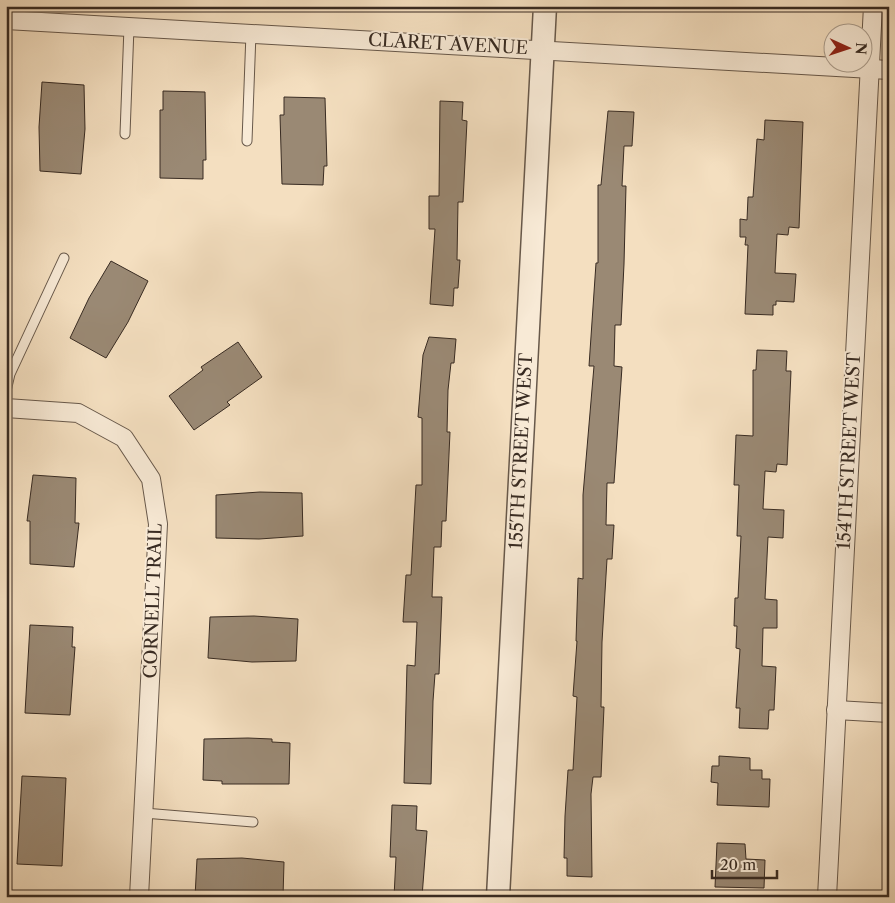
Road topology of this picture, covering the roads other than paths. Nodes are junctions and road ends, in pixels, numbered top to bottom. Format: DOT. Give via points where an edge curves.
graph roads {
  1 [pos="545,6"];
  2 [pos="873,6"];
  3 [pos="6,20"];
  4 [pos="872,22"];
  5 [pos="129,27"];
  6 [pos="251,33"];
  7 [pos="542,49"];
  8 [pos="822,65"];
  9 [pos="872,68"];
  10 [pos="889,70"];
  11 [pos="868,72"];
  12 [pos="125,134"];
  13 [pos="247,141"];
  14 [pos="64,258"];
  15 [pos="6,391"];
  16 [pos="6,408"];
  17 [pos="836,710"];
  18 [pos="889,713"];
  19 [pos="144,813"];
  20 [pos="253,822"];
  21 [pos="139,897"];
  22 [pos="498,897"];
  23 [pos="827,897"];
  1 -- 7 [label="street, 155TH STREET WEST"];
  2 -- 4 [label="street, 154TH STREET WEST"];
  3 -- 5 [label="street, CLARET AVENUE"];
  5 -- 6 [label="street, CLARET AVENUE"];
  5 -- 12 [label="lane"];
  6 -- 7 [label="street, CLARET AVENUE"];
  6 -- 13 [label="lane"];
  7 -- 8 [label="street, CLARET AVENUE"];
  7 -- 22 [label="street, 155TH STREET WEST"];
  9 -- 10 [label="street, CLARET AVENUE"];
  11 -- 17 [label="street, 154TH STREET WEST"];
  14 -- 15 [label="lane" via="10,374"];
  16 -- 19 [label="street, CORNELL TRAIL" via="78,413 124,438 151,479 158,524"];
  17 -- 18 [label="street"];
  17 -- 23 [label="street, 154TH STREET WEST"];
  19 -- 20 [label="lane"];
  19 -- 21 [label="street, CORNELL TRAIL"];
}
